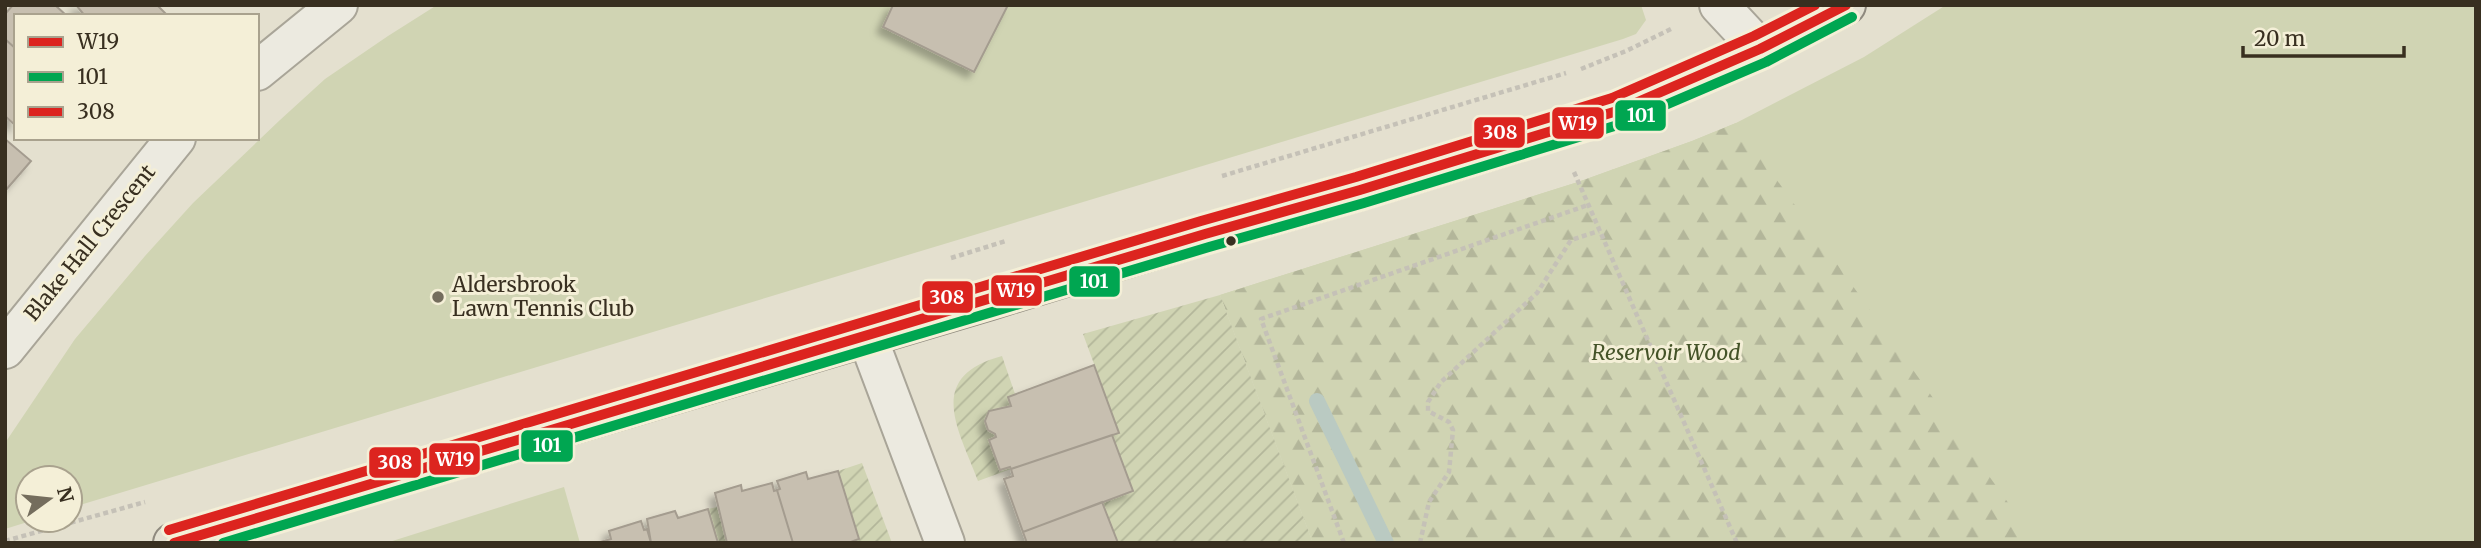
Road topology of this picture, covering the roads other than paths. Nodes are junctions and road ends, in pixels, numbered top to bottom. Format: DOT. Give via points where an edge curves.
graph roads {
  1 [pos="338,5"];
  2 [pos="1719,5"];
  3 [pos="1846,5"];
  4 [pos="1760,49"];
  5 [pos="259,69"];
  6 [pos="174,140"];
  7 [pos="867,336"];
  8 [pos="5,349"];
  9 [pos="173,543"];
  10 [pos="945,543"];
  1 -- 5 [label="street"];
  2 -- 4 [label="street"];
  3 -- 4 [label="main road"];
  4 -- 7 [label="main road" via="1617,111"];
  6 -- 8 [label="street, Blake Hall Crescent"];
  7 -- 9 [label="main road"];
  7 -- 10 [label="street"];
}
